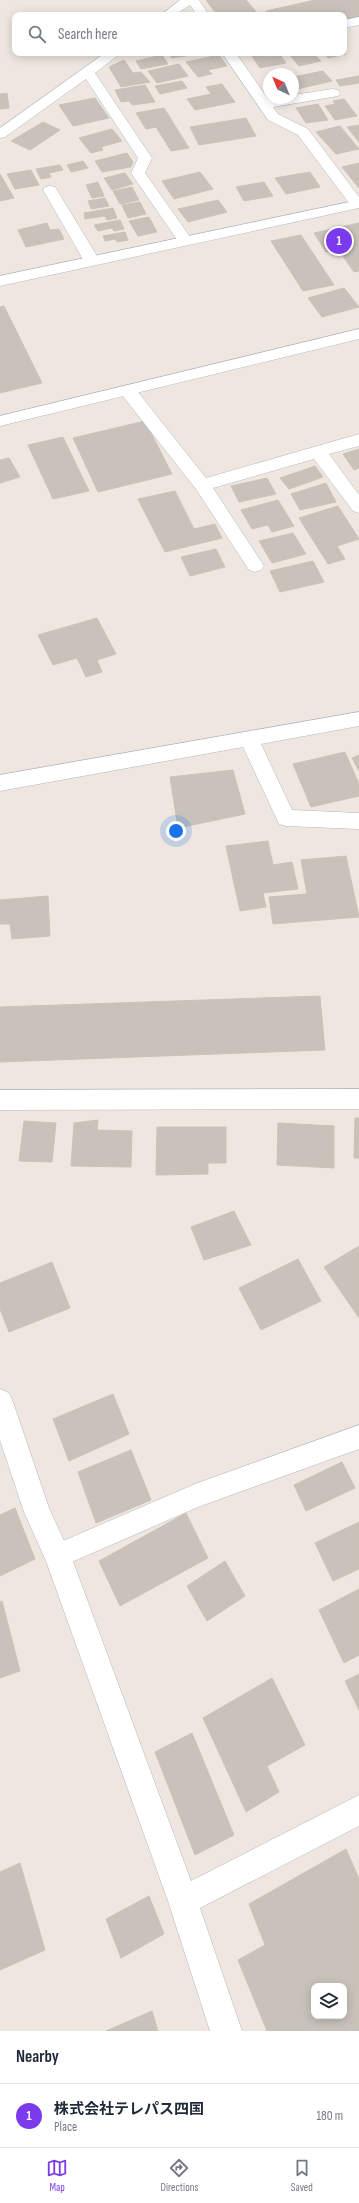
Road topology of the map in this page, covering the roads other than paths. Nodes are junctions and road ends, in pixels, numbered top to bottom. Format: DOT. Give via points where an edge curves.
graph roads {
  1 [pos="188,0"];
  2 [pos="193,0"];
  3 [pos="171,12"];
  4 [pos="201,12"];
  5 [pos="359,21"];
  6 [pos="347,23"];
  7 [pos="110,56"];
  8 [pos="231,56"];
  9 [pos="88,72"];
  10 [pos="333,93"];
  11 [pos="299,98"];
  12 [pos="263,103"];
  13 [pos="264,104"];
  14 [pos="0,134"];
  15 [pos="64,184"];
  16 [pos="358,204"];
  17 [pos="185,241"];
  18 [pos="92,261"];
  19 [pos="0,281"];
  20 [pos="359,334"];
  21 [pos="128,391"];
  22 [pos="0,421"];
  23 [pos="359,440"];
  24 [pos="318,452"];
  25 [pos="202,485"];
  26 [pos="359,507"];
  27 [pos="255,566"];
  28 [pos="359,719"];
  29 [pos="248,739"];
  30 [pos="0,783"];
  31 [pos="359,821"];
  32 [pos="359,1099"];
  33 [pos="0,1100"];
  34 [pos="0,1402"];
  35 [pos="359,1437"];
  36 [pos="58,1556"];
  37 [pos="359,1810"];
  38 [pos="183,1901"];
  39 [pos="226,2031"];
  1 -- 3 [label="street"];
  2 -- 4 [label="street"];
  5 -- 6 [label="street"];
  7 -- 9 [label="street"];
  8 -- 12 [label="street"];
  9 -- 14 [label="street"];
  9 -- 17 [label="street" via="145,158 138,173"];
  10 -- 11 [label="street"];
  13 -- 16 [label="street" via="273,117 303,132"];
  15 -- 18 [label="street" via="43,190"];
  16 -- 17 [label="street"];
  17 -- 18 [label="street"];
  18 -- 19 [label="street"];
  20 -- 21 [label="street"];
  21 -- 22 [label="street"];
  21 -- 25 [label="street"];
  23 -- 24 [label="street"];
  24 -- 25 [label="street"];
  24 -- 26 [label="street"];
  25 -- 27 [label="street"];
  28 -- 29 [label="street"];
  29 -- 30 [label="street"];
  29 -- 31 [label="street" via="286,818"];
  32 -- 33 [label="street"];
  34 -- 36 [label="street" via="37,1512"];
  35 -- 36 [label="lane" via="195,1496"];
  36 -- 38 [label="street"];
  37 -- 38 [label="street"];
  38 -- 39 [label="street"];
}
